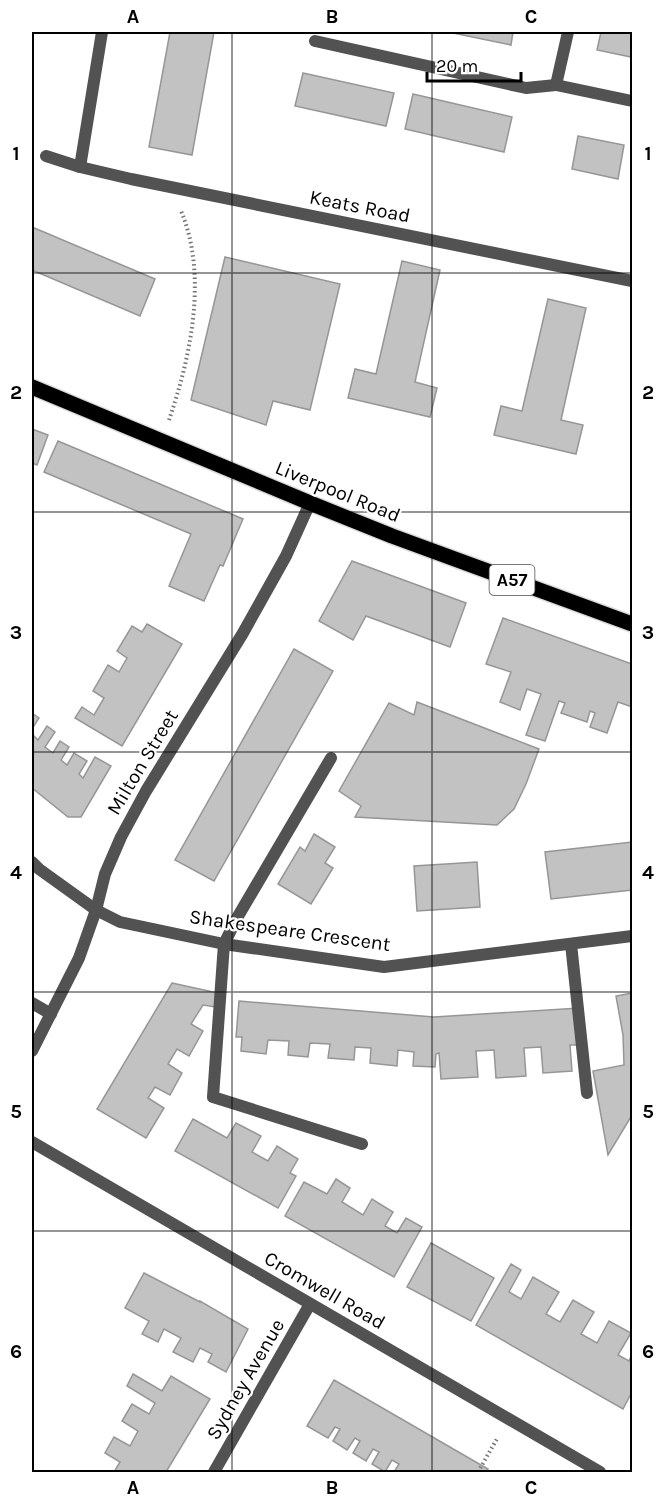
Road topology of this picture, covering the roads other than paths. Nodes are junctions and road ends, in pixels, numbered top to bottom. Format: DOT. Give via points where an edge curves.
graph roads {
  1 [pos="102,32"];
  2 [pos="568,32"];
  3 [pos="315,41"];
  4 [pos="556,85"];
  5 [pos="633,101"];
  6 [pos="46,156"];
  7 [pos="80,167"];
  8 [pos="633,281"];
  9 [pos="32,387"];
  10 [pos="310,503"];
  11 [pos="633,624"];
  12 [pos="331,758"];
  13 [pos="35,866"];
  14 [pos="96,910"];
  15 [pos="633,936"];
  16 [pos="224,944"];
  17 [pos="571,944"];
  18 [pos="32,1003"];
  19 [pos="51,1014"];
  20 [pos="32,1051"];
  21 [pos="587,1093"];
  22 [pos="32,1142"];
  23 [pos="362,1144"];
  24 [pos="310,1304"];
  25 [pos="214,1473"];
  26 [pos="600,1473"];
  1 -- 7 [label="street"];
  2 -- 4 [label="street"];
  3 -- 4 [label="street" via="526,88"];
  4 -- 5 [label="street"];
  6 -- 7 [label="street, Keats Road"];
  7 -- 8 [label="street, Keats Road"];
  9 -- 10 [label="main road, Liverpool Road / A57"];
  10 -- 11 [label="main road, Liverpool Road / A57"];
  10 -- 14 [label="street, Milton Street" via="243,633 121,837 105,874"];
  12 -- 16 [label="street"];
  13 -- 14 [label="street, Shakespeare Crescent"];
  14 -- 16 [label="street, Shakespeare Crescent" via="120,922"];
  14 -- 19 [label="street, Milton Street" via="79,958"];
  15 -- 17 [label="street, Shakespeare Crescent"];
  16 -- 17 [label="street, Shakespeare Crescent" via="384,967"];
  16 -- 23 [label="street" via="213,1097"];
  17 -- 21 [label="street"];
  18 -- 19 [label="street"];
  19 -- 20 [label="street, Milton Street"];
  22 -- 24 [label="street, Cromwell Road"];
  24 -- 25 [label="street, Sydney Avenue"];
  24 -- 26 [label="street, Cromwell Road"];
}
